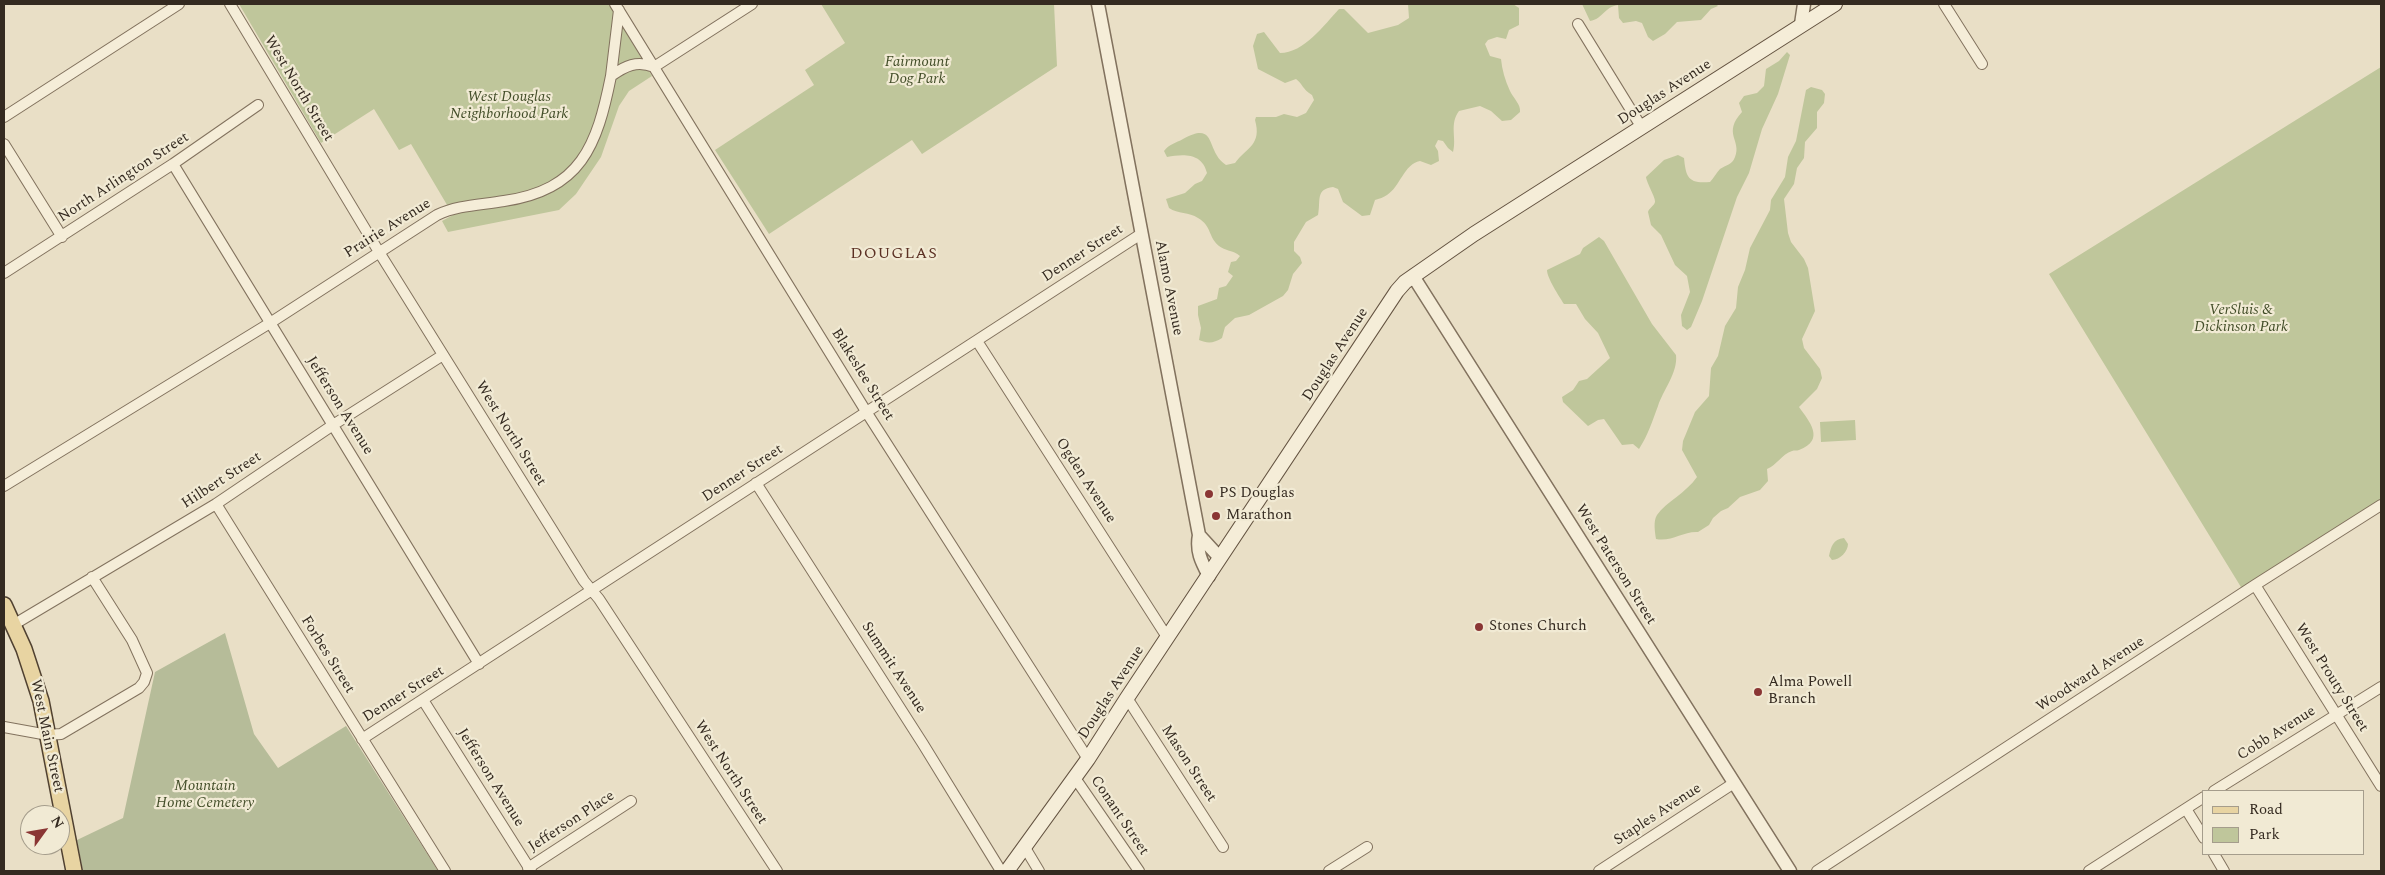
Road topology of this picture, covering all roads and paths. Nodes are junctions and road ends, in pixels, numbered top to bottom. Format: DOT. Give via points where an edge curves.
graph roads {
  1 [pos="178,4"];
  2 [pos="230,4"];
  3 [pos="752,4"];
  4 [pos="1098,4"];
  5 [pos="1804,4"];
  6 [pos="1835,4"];
  7 [pos="1944,4"];
  8 [pos="617,7"];
  9 [pos="1578,24"];
  10 [pos="1801,24"];
  11 [pos="1982,64"];
  12 [pos="654,67"];
  13 [pos="611,76"];
  14 [pos="258,104"];
  15 [pos="4,117"];
  16 [pos="1642,128"];
  17 [pos="4,144"];
  18 [pos="172,164"];
  19 [pos="1141,234"];
  20 [pos="62,237"];
  21 [pos="379,252"];
  22 [pos="4,272"];
  23 [pos="1414,276"];
  24 [pos="270,323"];
  25 [pos="977,341"];
  26 [pos="443,355"];
  27 [pos="867,413"];
  28 [pos="333,425"];
  29 [pos="756,483"];
  30 [pos="4,486"];
  31 [pos="216,504"];
  32 [pos="2381,505"];
  33 [pos="1199,535"];
  34 [pos="1220,558"];
  35 [pos="1208,576"];
  36 [pos="92,577"];
  37 [pos="2255,585"];
  38 [pos="591,590"];
  39 [pos="4,604"];
  40 [pos="13,625"];
  41 [pos="1167,637"];
  42 [pos="479,664"];
  43 [pos="2381,687"];
  44 [pos="1126,698"];
  45 [pos="424,700"];
  46 [pos="2336,715"];
  47 [pos="7,727"];
  48 [pos="48,735"];
  49 [pos="362,739"];
  50 [pos="1088,759"];
  51 [pos="1075,778"];
  52 [pos="1734,783"];
  53 [pos="2381,786"];
  54 [pos="2216,790"];
  55 [pos="2202,799"];
  56 [pos="631,801"];
  57 [pos="2186,809"];
  58 [pos="2202,835"];
  59 [pos="1024,846"];
  60 [pos="1223,847"];
  61 [pos="1367,847"];
  62 [pos="2215,855"];
  63 [pos="530,869"];
  64 [pos="2094,870"];
  65 [pos="74,871"];
  66 [pos="445,871"];
  67 [pos="777,871"];
  68 [pos="1001,871"];
  69 [pos="1007,871"];
  70 [pos="1039,871"];
  71 [pos="1138,871"];
  72 [pos="1329,871"];
  73 [pos="1599,871"];
  74 [pos="1790,871"];
  75 [pos="1817,871"];
  76 [pos="2224,871"];
  1 -- 15 [label="street"];
  2 -- 21 [label="street, West North Street"];
  3 -- 12 [label="street"];
  4 -- 19 [label="street, Alamo Avenue"];
  5 -- 10 [label="street"];
  6 -- 10 [label="main road, Douglas Avenue"];
  7 -- 11 [label="street"];
  8 -- 12 [label="street, Blakeslee Street"];
  8 -- 13 [label="street, Prairie Avenue"];
  9 -- 16 [label="street"];
  10 -- 16 [label="main road, Douglas Avenue"];
  12 -- 13 [label="street" via="643,63 630,65"];
  12 -- 27 [label="street, Blakeslee Street"];
  13 -- 21 [label="street, Prairie Avenue" via="594,137 567,177 541,193 449,209"];
  14 -- 18 [label="street, North Arlington Street"];
  16 -- 23 [label="main road, Douglas Avenue" via="1474,234"];
  17 -- 20 [label="street"];
  18 -- 20 [label="street, North Arlington Street"];
  18 -- 24 [label="street, Jefferson Avenue"];
  19 -- 25 [label="street, Denner Street"];
  19 -- 33 [label="street, Alamo Avenue"];
  20 -- 22 [label="street, North Arlington Street"];
  21 -- 24 [label="street, Prairie Avenue"];
  21 -- 26 [label="street, West North Street"];
  23 -- 34 [label="main road, Douglas Avenue" via="1397,291"];
  23 -- 52 [label="street, West Paterson Street"];
  24 -- 28 [label="street, Jefferson Avenue"];
  24 -- 30 [label="street, Prairie Avenue"];
  25 -- 27 [label="street, Denner Street"];
  25 -- 41 [label="street, Ogden Avenue"];
  26 -- 28 [label="street, Hilbert Street"];
  26 -- 38 [label="street, West North Street"];
  27 -- 29 [label="street, Denner Street"];
  27 -- 50 [label="street, Blakeslee Street"];
  28 -- 31 [label="street, Hilbert Street"];
  28 -- 42 [label="street, Jefferson Avenue"];
  29 -- 38 [label="street, Denner Street"];
  29 -- 68 [label="street, Summit Avenue"];
  31 -- 36 [label="street, Hilbert Street"];
  31 -- 49 [label="street, Forbes Street"];
  32 -- 37 [label="street, Woodward Avenue"];
  33 -- 34 [label="street"];
  33 -- 35 [label="street, Alamo Avenue" via="1197,546"];
  34 -- 35 [label="main road, Douglas Avenue"];
  35 -- 41 [label="main road, Douglas Avenue"];
  36 -- 40 [label="street, Hilbert Street"];
  36 -- 48 [label="street" via="132,640 147,673 144,682 132,692 61,734"];
  37 -- 46 [label="street, West Prouty Street"];
  37 -- 75 [label="street, Woodward Avenue"];
  38 -- 42 [label="street, Denner Street"];
  38 -- 67 [label="street, West North Street"];
  39 -- 40 [label="main road, West Main Street"];
  40 -- 48 [label="main road, West Main Street" via="36,684"];
  41 -- 44 [label="main road, Douglas Avenue"];
  42 -- 45 [label="street, Denner Street"];
  43 -- 46 [label="street, Cobb Avenue"];
  44 -- 50 [label="main road, Douglas Avenue"];
  44 -- 60 [label="street, Mason Street"];
  45 -- 49 [label="street, Denner Street"];
  45 -- 63 [label="street, Jefferson Avenue"];
  46 -- 53 [label="street, West Prouty Street"];
  46 -- 54 [label="street, Cobb Avenue"];
  47 -- 48 [label="street"];
  48 -- 65 [label="main road, West Main Street"];
  49 -- 66 [label="street, Forbes Street"];
  50 -- 51 [label="main road, Douglas Avenue"];
  51 -- 59 [label="main road, Douglas Avenue"];
  51 -- 71 [label="street, Conant Street"];
  52 -- 73 [label="street, Staples Avenue"];
  52 -- 74 [label="street, West Paterson Street"];
  55 -- 57 [label="street"];
  56 -- 63 [label="street, Jefferson Place"];
  57 -- 58 [label="street"];
  57 -- 64 [label="street"];
  59 -- 69 [label="main road, Douglas Avenue"];
  59 -- 70 [label="street"];
  61 -- 72 [label="street"];
  62 -- 76 [label="street"];
}
